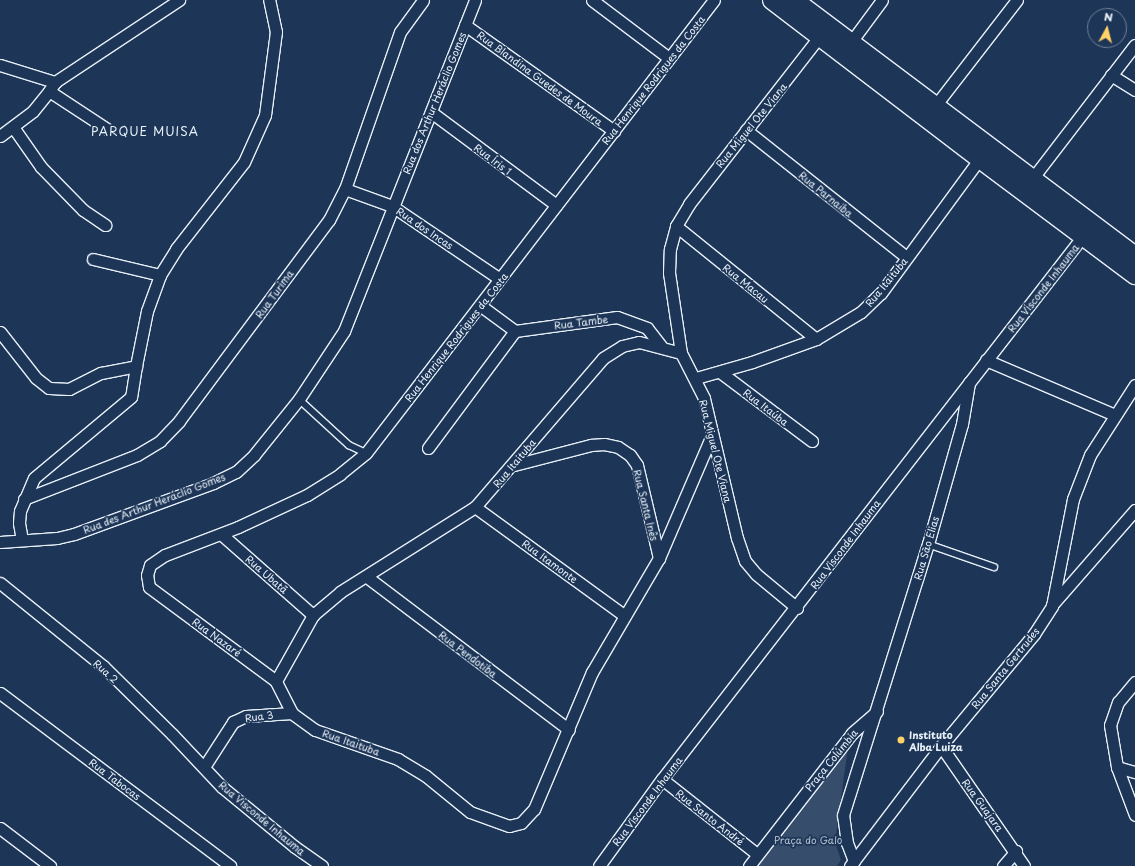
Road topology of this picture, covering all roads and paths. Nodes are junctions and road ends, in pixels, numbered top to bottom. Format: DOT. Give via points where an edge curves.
graph roads {
  1 [pos="179,0"];
  2 [pos="269,0"];
  3 [pos="423,0"];
  4 [pos="475,0"];
  5 [pos="592,0"];
  6 [pos="714,0"];
  7 [pos="772,0"];
  8 [pos="794,0"];
  9 [pos="882,0"];
  10 [pos="1017,0"];
  11 [pos="465,25"];
  12 [pos="820,36"];
  13 [pos="851,42"];
  14 [pos="1135,45"];
  15 [pos="669,58"];
  16 [pos="0,65"];
  17 [pos="1111,75"];
  18 [pos="52,87"];
  19 [pos="1135,90"];
  20 [pos="935,106"];
  21 [pos="431,112"];
  22 [pos="13,127"];
  23 [pos="107,129"];
  24 [pos="746,130"];
  25 [pos="614,131"];
  26 [pos="0,136"];
  27 [pos="984,153"];
  28 [pos="1032,179"];
  29 [pos="345,189"];
  30 [pos="556,205"];
  31 [pos="392,206"];
  32 [pos="105,225"];
  33 [pos="676,226"];
  34 [pos="1088,230"];
  35 [pos="1135,256"];
  36 [pos="906,257"];
  37 [pos="93,259"];
  38 [pos="1135,274"];
  39 [pos="160,275"];
  40 [pos="500,279"];
  41 [pos="481,306"];
  42 [pos="515,331"];
  43 [pos="0,332"];
  44 [pos="816,339"];
  45 [pos="661,346"];
  46 [pos="681,353"];
  47 [pos="986,360"];
  48 [pos="136,366"];
  49 [pos="720,372"];
  50 [pos="696,378"];
  51 [pos="969,382"];
  52 [pos="1135,385"];
  53 [pos="299,399"];
  54 [pos="1131,399"];
  55 [pos="1115,415"];
  56 [pos="712,435"];
  57 [pos="812,441"];
  58 [pos="428,448"];
  59 [pos="366,453"];
  60 [pos="514,465"];
  61 [pos="24,499"];
  62 [pos="475,507"];
  63 [pos="1134,510"];
  64 [pos="221,534"];
  65 [pos="22,540"];
  66 [pos="0,542"];
  67 [pos="928,544"];
  68 [pos="659,558"];
  69 [pos="994,567"];
  70 [pos="367,577"];
  71 [pos="0,583"];
  72 [pos="157,594"];
  73 [pos="1052,606"];
  74 [pos="797,608"];
  75 [pos="313,615"];
  76 [pos="625,616"];
  77 [pos="276,681"];
  78 [pos="1135,682"];
  79 [pos="0,693"];
  80 [pos="877,711"];
  81 [pos="292,713"];
  82 [pos="569,730"];
  83 [pos="941,746"];
  84 [pos="204,767"];
  85 [pos="1117,767"];
  86 [pos="1135,772"];
  87 [pos="662,779"];
  88 [pos="1135,815"];
  89 [pos="0,828"];
  90 [pos="1016,851"];
  91 [pos="757,854"];
  92 [pos="855,864"];
  93 [pos="50,866"];
  94 [pos="230,866"];
  95 [pos="322,866"];
  96 [pos="599,866"];
  97 [pos="749,866"];
  98 [pos="1003,866"];
  99 [pos="1024,866"];
  1 -- 18 [label="street"];
  2 -- 39 [label="street" via="276,32 265,115 244,162 176,249"];
  3 -- 29 [label="street, Rua Turima" via="400,32"];
  4 -- 11 [label="street, Rua dos Arthur Heráclio Gomes"];
  5 -- 15 [label="street"];
  6 -- 15 [label="street, Rua Henrique Rodrigues da Costa"];
  7 -- 12 [label="main road"];
  8 -- 13 [label="main road"];
  9 -- 13 [label="street"];
  10 -- 20 [label="street"];
  11 -- 21 [label="street, Rua dos Arthur Heráclio Gomes"];
  11 -- 25 [label="street, Rua Blandina Guedes de Moura"];
  12 -- 24 [label="street, Rua Miguel Ote Viana"];
  12 -- 27 [label="main road"];
  13 -- 20 [label="main road"];
  14 -- 17 [label="street"];
  15 -- 25 [label="street, Rua Henrique Rodrigues da Costa"];
  16 -- 18 [label="street"];
  17 -- 19 [label="street"];
  17 -- 28 [label="street"];
  18 -- 22 [label="street" via="33,111"];
  18 -- 23 [label="street"];
  20 -- 27 [label="main road"];
  21 -- 30 [label="street, Rua Íris 1"];
  21 -- 31 [label="street, Rua dos Arthur Heráclio Gomes"];
  22 -- 26 [label="street"];
  22 -- 32 [label="street" via="41,167 83,210"];
  24 -- 33 [label="street, Rua Miguel Ote Viana" via="688,204"];
  24 -- 36 [label="street, Rua Parnaiba"];
  25 -- 30 [label="street, Rua Henrique Rodrigues da Costa"];
  27 -- 28 [label="main road"];
  27 -- 34 [label="main road"];
  27 -- 36 [label="street, Rua Itaituba"];
  28 -- 34 [label="main road"];
  29 -- 31 [label="street, Rua dos Incas"];
  29 -- 61 [label="street, Rua Turima" via="329,220 213,378 160,441 137,455"];
  30 -- 40 [label="street, Rua Henrique Rodrigues da Costa"];
  31 -- 40 [label="street, Rua dos Incas"];
  31 -- 53 [label="street, Rua des Arthur Heráclio Gomes" via="364,285 344,331"];
  33 -- 44 [label="street, Rua Macau"];
  33 -- 46 [label="street, Rua Miguel Ote Viana" via="670,249 669,273"];
  34 -- 35 [label="main road"];
  34 -- 38 [label="main road"];
  34 -- 47 [label="street, Rua Visconde Inhauma"];
  36 -- 44 [label="street, Rua Itaituba" via="880,293 861,312"];
  37 -- 39 [label="street"];
  39 -- 48 [label="street" via="147,311"];
  40 -- 41 [label="street, Rua Henrique Rodrigues da Costa"];
  41 -- 42 [label="street"];
  41 -- 59 [label="street, Rua Henrique Rodrigues da Costa"];
  42 -- 45 [label="street, Rua Tambe" via="617,318 647,328"];
  42 -- 58 [label="street"];
  43 -- 48 [label="street" via="36,378 49,388 69,389 101,373"];
  44 -- 49 [label="street, Rua Itaituba"];
  45 -- 46 [label="street, Rua Itaituba"];
  45 -- 60 [label="street, Rua Itaituba" via="640,342 622,346 603,358"];
  46 -- 50 [label="street, Rua Miguel Ote Viana"];
  47 -- 51 [label="street, Rua Visconde Inhauma"];
  47 -- 55 [label="street"];
  48 -- 61 [label="street" via="131,397 34,478"];
  49 -- 50 [label="street, Rua Itaituba"];
  49 -- 57 [label="street, Rua Itaúba"];
  50 -- 56 [label="street, Rua Miguel Ote Viana" via="704,398"];
  51 -- 67 [label="street, Rua Sāo Elias" via="962,424"];
  51 -- 74 [label="street, Rua Visconde Inhauma"];
  52 -- 54 [label="street, Rua Santa Gertrudes"];
  53 -- 59 [label="lane" via="349,445"];
  53 -- 65 [label="street, Rua des Arthur Heráclio Gomes" via="254,455 236,472 213,483 74,534 57,538"];
  54 -- 55 [label="street, Rua Santa Gertrudes"];
  55 -- 73 [label="street, Rua Santa Gertrudes" via="1090,455 1073,499"];
  56 -- 68 [label="street, Rua Itaituba"];
  56 -- 74 [label="street, Rua Miguel Ote Viana" via="745,561 756,574"];
  59 -- 64 [label="street, Rua Henrique Rodrigues da Costa" via="340,474 307,495"];
  60 -- 62 [label="street, Rua Itaituba"];
  60 -- 68 [label="street, Rua Santa Inês" via="591,445 604,444 624,451 637,465"];
  61 -- 65 [label="street" via="19,523"];
  62 -- 70 [label="street, Rua Itaituba"];
  62 -- 76 [label="street, Rua Itamonte"];
  63 -- 73 [label="street"];
  64 -- 72 [label="street, Rua Henrique Rodrigues da Costa" via="165,555 150,565 147,575 149,587"];
  64 -- 75 [label="street, Rua Ubatã"];
  65 -- 66 [label="street, Rua des Arthur Heráclio Gomes"];
  67 -- 69 [label="lane"];
  67 -- 80 [label="street, Rua Sāo Elias"];
  68 -- 76 [label="street, Rua Itaituba"];
  70 -- 75 [label="street, Rua Itaituba" via="340,592"];
  70 -- 82 [label="street, Rua Pendotiba"];
  71 -- 84 [label="street, Rua 2" via="102,666"];
  72 -- 77 [label="street, Rua Nazaré"];
  73 -- 83 [label="street, Rua Santa Gertrudes" via="1034,634"];
  74 -- 87 [label="street, Rua Visconde Inhauma"];
  75 -- 77 [label="street, Rua Itaituba"];
  76 -- 82 [label="street, Rua Itaituba" via="592,672"];
  77 -- 81 [label="street, Rua Itaituba"];
  78 -- 85 [label="street" via="1118,702 1110,725"];
  79 -- 94 [label="street, Rua Tabocas"];
  80 -- 91 [label="street, Praça Colúmbia" via="852,733"];
  80 -- 92 [label="street, Praça Colúmbia" via="843,815 847,843"];
  81 -- 82 [label="street, Rua Itaituba" via="315,730 398,759 426,776 470,812 509,826 521,823 534,809"];
  81 -- 84 [label="street, Rua 3" via="246,716 233,722"];
  83 -- 90 [label="street, Rua Guajara"];
  83 -- 92 [label="street, Rua Santa Gertrudes"];
  84 -- 95 [label="street, Rua Visconde Inhauma" via="222,787"];
  85 -- 86 [label="street"];
  85 -- 88 [label="street"];
  87 -- 91 [label="street, Rua Santo André"];
  87 -- 96 [label="street, Rua Visconde Inhauma"];
  89 -- 93 [label="street"];
  90 -- 98 [label="street"];
  90 -- 99 [label="street, Rua Guajara"];
  91 -- 97 [label="street, Praça Colúmbia"];
}
